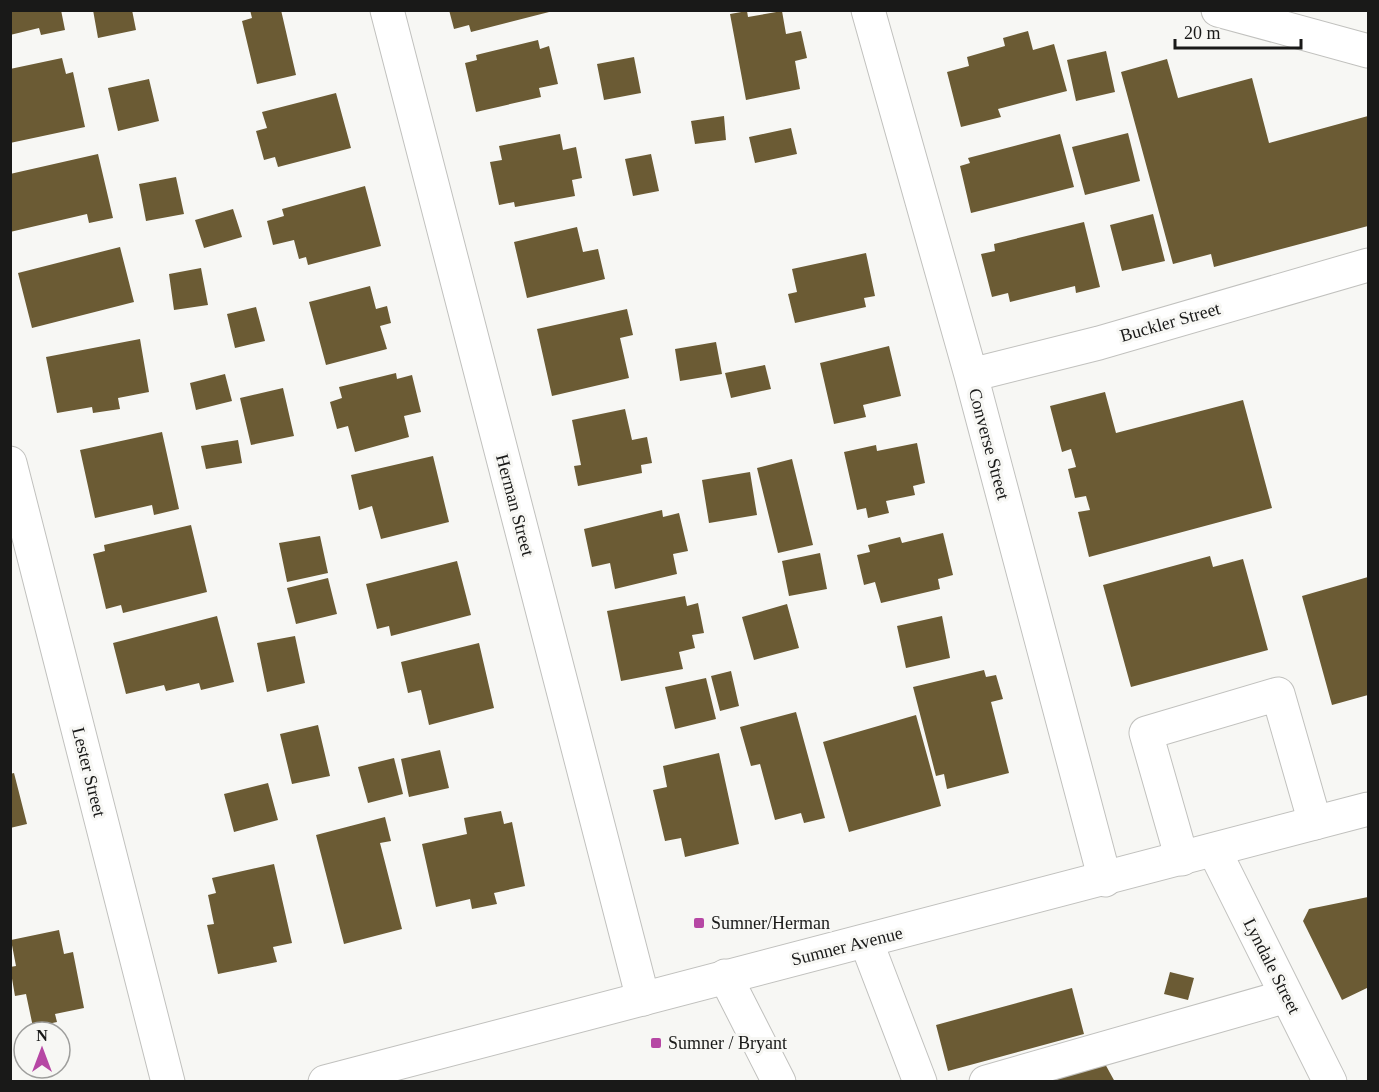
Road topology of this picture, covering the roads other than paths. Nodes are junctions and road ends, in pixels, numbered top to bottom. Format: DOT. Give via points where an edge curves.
graph roads {
  1 [pos="387,10"];
  2 [pos="868,10"];
  3 [pos="1218,10"];
  4 [pos="1368,51"];
  5 [pos="1368,265"];
  6 [pos="971,375"];
  7 [pos="10,463"];
  8 [pos="1368,809"];
  9 [pos="1315,823"];
  10 [pos="1214,850"];
  11 [pos="1182,859"];
  12 [pos="1105,880"];
  13 [pos="866,941"];
  14 [pos="725,976"];
  15 [pos="1287,996"];
  16 [pos="644,999"];
  17 [pos="331,1081"];
  18 [pos="168,1082"];
  19 [pos="779,1082"];
  20 [pos="921,1082"];
  21 [pos="986,1082"];
  22 [pos="1329,1082"];
  1 -- 16 [label="street, Herman Street"];
  2 -- 6 [label="street, Converse Street"];
  3 -- 4 [label="street"];
  5 -- 6 [label="street, Buckler Street" via="1099,343"];
  6 -- 12 [label="street, Converse Street"];
  7 -- 18 [label="street, Lester Street"];
  8 -- 9 [label="street, Sumner Avenue"];
  9 -- 10 [label="street, Sumner Avenue"];
  9 -- 11 [label="street" via="1278,694 1146,733"];
  10 -- 11 [label="street, Sumner Avenue"];
  10 -- 15 [label="street, Lyndale Street"];
  11 -- 12 [label="street, Sumner Avenue"];
  12 -- 13 [label="street, Sumner Avenue"];
  13 -- 14 [label="street, Sumner Avenue"];
  13 -- 20 [label="street"];
  14 -- 16 [label="street, Sumner Avenue"];
  14 -- 19 [label="street"];
  15 -- 21 [label="street"];
  15 -- 22 [label="street, Lyndale Street"];
  16 -- 17 [label="street, Sumner Avenue"];
}
